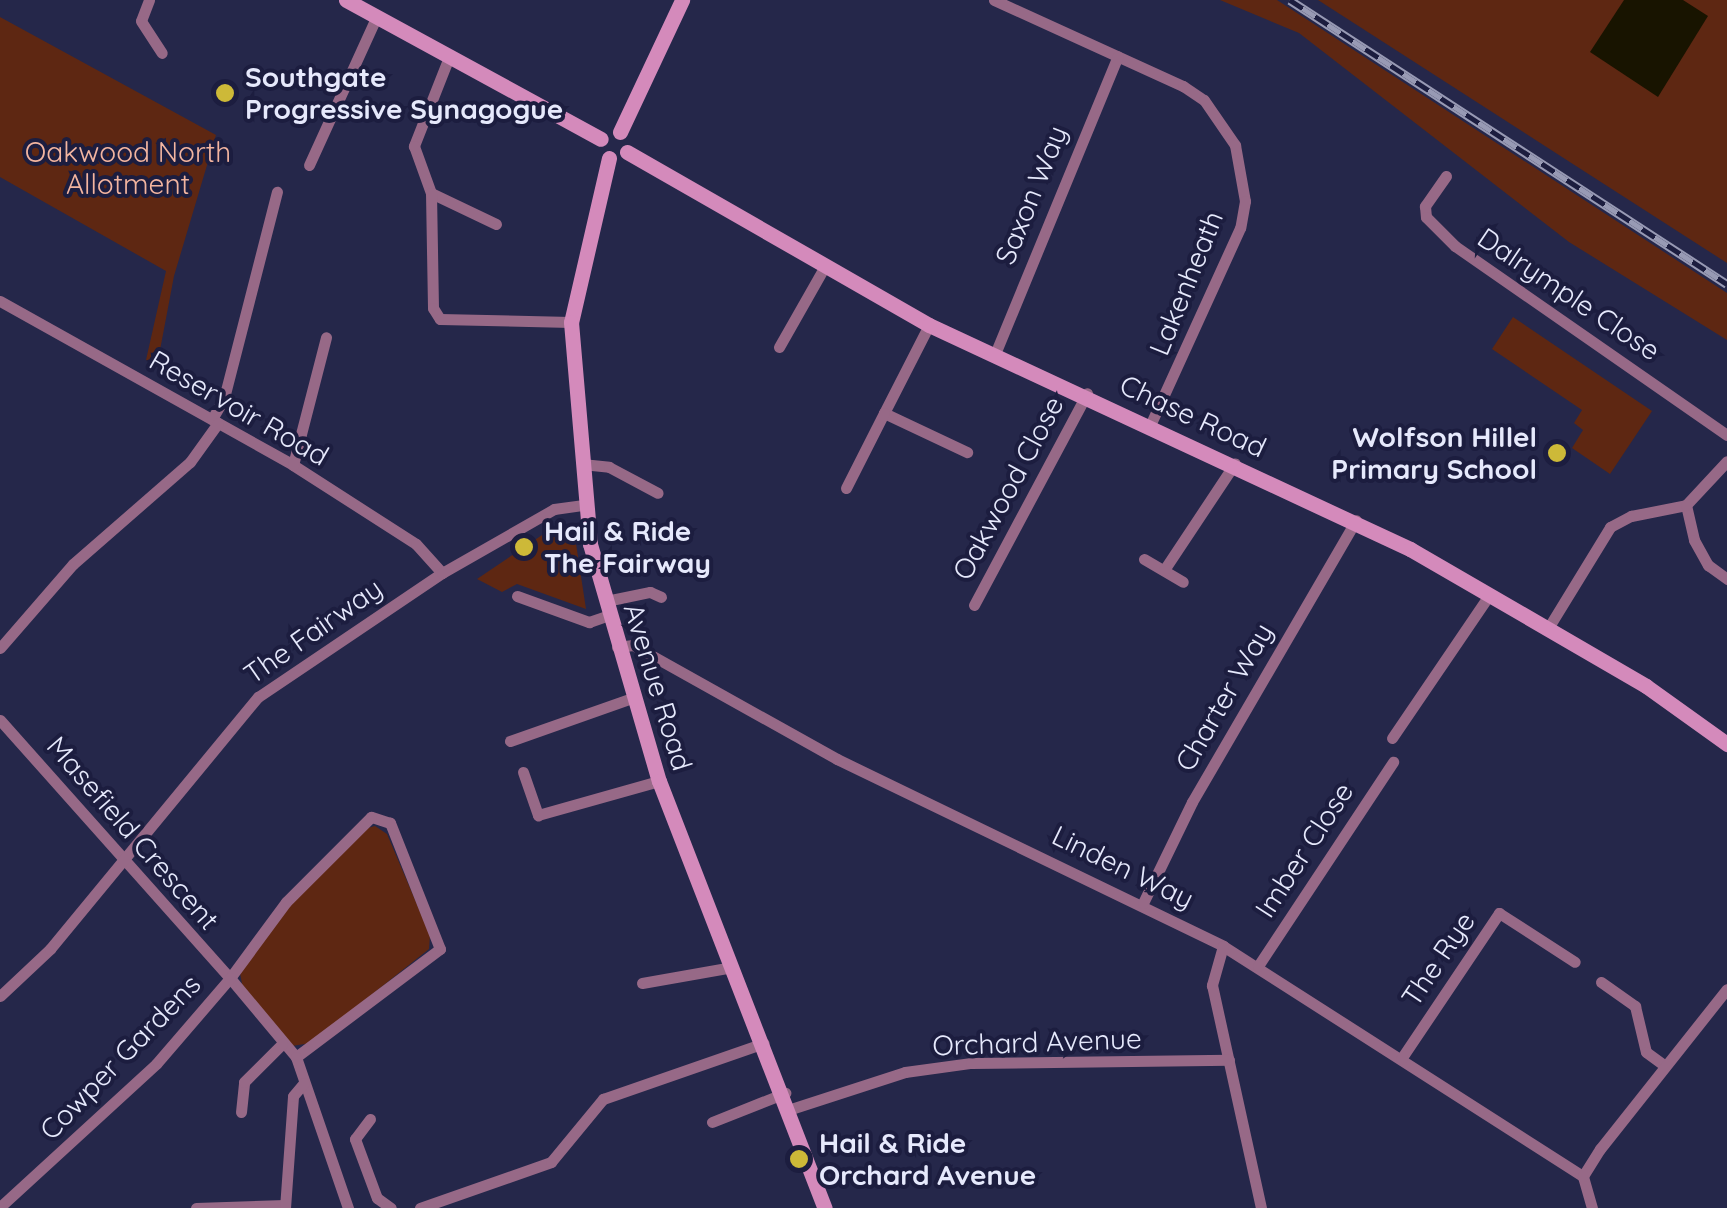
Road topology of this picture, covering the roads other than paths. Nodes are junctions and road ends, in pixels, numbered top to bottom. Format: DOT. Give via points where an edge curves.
graph roads {
  1 [pos="149,0"];
  2 [pos="346,0"];
  3 [pos="682,0"];
  4 [pos="994,0"];
  5 [pos="376,18"];
  6 [pos="162,53"];
  7 [pos="449,56"];
  8 [pos="1118,56"];
  9 [pos="620,132"];
  10 [pos="601,140"];
  11 [pos="627,152"];
  12 [pos="609,158"];
  13 [pos="309,165"];
  14 [pos="1446,176"];
  15 [pos="277,192"];
  16 [pos="432,193"];
  17 [pos="496,224"];
  18 [pos="826,266"];
  19 [pos="0,301"];
  20 [pos="571,322"];
  21 [pos="929,325"];
  22 [pos="326,337"];
  23 [pos="780,347"];
  24 [pos="994,354"];
  25 [pos="1087,393"];
  26 [pos="884,413"];
  27 [pos="215,421"];
  28 [pos="1151,423"];
  29 [pos="1727,435"];
  30 [pos="968,452"];
  31 [pos="1727,461"];
  32 [pos="582,464"];
  33 [pos="1234,464"];
  34 [pos="294,465"];
  35 [pos="846,488"];
  36 [pos="658,493"];
  37 [pos="584,505"];
  38 [pos="1686,505"];
  39 [pos="1356,520"];
  40 [pos="1144,558"];
  41 [pos="1164,570"];
  42 [pos="442,573"];
  43 [pos="1727,579"];
  44 [pos="1184,582"];
  45 [pos="518,596"];
  46 [pos="1488,596"];
  47 [pos="661,597"];
  48 [pos="974,605"];
  49 [pos="607,608"];
  50 [pos="1546,630"];
  51 [pos="617,646"];
  52 [pos="0,648"];
  53 [pos="632,698"];
  54 [pos="0,720"];
  55 [pos="1392,738"];
  56 [pos="510,741"];
  57 [pos="1727,744"];
  58 [pos="1393,762"];
  59 [pos="523,772"];
  60 [pos="659,780"];
  61 [pos="124,861"];
  62 [pos="1143,903"];
  63 [pos="1223,946"];
  64 [pos="1575,962"];
  65 [pos="1258,966"];
  66 [pos="733,967"];
  67 [pos="230,978"];
  68 [pos="1601,982"];
  69 [pos="642,983"];
  70 [pos="1727,989"];
  71 [pos="0,996"];
  72 [pos="764,1043"];
  73 [pos="282,1044"];
  74 [pos="296,1058"];
  75 [pos="1229,1060"];
  76 [pos="1401,1060"];
  77 [pos="1664,1065"];
  78 [pos="304,1083"];
  79 [pos="786,1092"];
  80 [pos="792,1109"];
  81 [pos="241,1112"];
  82 [pos="370,1119"];
  83 [pos="712,1122"];
  84 [pos="1583,1176"];
  85 [pos="285,1206"];
  86 [pos="0,1207"];
  87 [pos="196,1208"];
  88 [pos="348,1208"];
  89 [pos="391,1208"];
  90 [pos="420,1208"];
  91 [pos="825,1208"];
  92 [pos="1261,1208"];
  93 [pos="1592,1208"];
  1 -- 6 [label="street" via="141,21"];
  2 -- 5 [label="street"];
  3 -- 9 [label="street"];
  4 -- 8 [label="street, Lakenheath"];
  5 -- 7 [label="street"];
  5 -- 13 [label="street"];
  7 -- 10 [label="street"];
  7 -- 16 [label="street" via="414,146"];
  8 -- 24 [label="street, Saxon Way"];
  8 -- 28 [label="street, Lakenheath" via="1204,100 1243,167 1240,228"];
  9 -- 10 [label="street"];
  9 -- 11 [label="street"];
  10 -- 12 [label="street"];
  11 -- 12 [label="street"];
  11 -- 18 [label="street, Chase Road"];
  12 -- 20 [label="street, Avenue Road"];
  14 -- 29 [label="street, Dalrymple Close" via="1425,206 1426,217 1455,246"];
  15 -- 27 [label="street"];
  16 -- 17 [label="street"];
  16 -- 20 [label="street" via="434,308 440,319"];
  18 -- 21 [label="street, Chase Road"];
  18 -- 23 [label="street"];
  19 -- 27 [label="street, Reservoir Road"];
  20 -- 32 [label="street, Avenue Road"];
  21 -- 24 [label="street, Chase Road"];
  21 -- 26 [label="street"];
  22 -- 34 [label="street"];
  24 -- 25 [label="street, Chase Road"];
  25 -- 28 [label="street, Chase Road"];
  25 -- 48 [label="street, Oakwood Close"];
  26 -- 30 [label="street"];
  26 -- 35 [label="street"];
  27 -- 34 [label="street, Reservoir Road"];
  27 -- 52 [label="street" via="190,462 73,564"];
  28 -- 33 [label="street, Chase Road"];
  31 -- 38 [label="street"];
  32 -- 36 [label="street" via="609,466"];
  32 -- 37 [label="street, Avenue Road"];
  33 -- 39 [label="street, Chase Road"];
  33 -- 41 [label="street"];
  34 -- 42 [label="street, Reservoir Road" via="416,544"];
  37 -- 42 [label="street, The Fairway" via="554,509"];
  37 -- 49 [label="street, Avenue Road"];
  38 -- 43 [label="street" via="1694,540 1708,565"];
  38 -- 50 [label="street" via="1610,527"];
  39 -- 46 [label="street, Chase Road"];
  39 -- 62 [label="street, Charter Way" via="1192,802"];
  40 -- 41 [label="street"];
  41 -- 44 [label="street"];
  42 -- 61 [label="street, The Fairway" via="258,698 202,758"];
  45 -- 49 [label="street" via="588,622"];
  46 -- 50 [label="street, Chase Road"];
  46 -- 55 [label="street"];
  47 -- 49 [label="street" via="650,592"];
  49 -- 51 [label="street, Avenue Road"];
  50 -- 57 [label="street, Chase Road" via="1646,686"];
  51 -- 53 [label="street, Avenue Road"];
  51 -- 62 [label="street, Linden Way" via="633,644 837,759"];
  53 -- 56 [label="street"];
  53 -- 60 [label="street, Avenue Road"];
  54 -- 61 [label="street, Masefield Crescent"];
  58 -- 65 [label="street, Imber Close"];
  59 -- 60 [label="street" via="538,815"];
  60 -- 66 [label="street, Avenue Road"];
  61 -- 67 [label="street, Masefield Crescent"];
  61 -- 71 [label="street, The Fairway" via="50,949"];
  62 -- 63 [label="street, Linden Way"];
  63 -- 65 [label="street, Linden Way"];
  63 -- 75 [label="street" via="1212,984"];
  64 -- 76 [label="street, The Rye" via="1500,913"];
  65 -- 76 [label="street, Linden Way"];
  66 -- 69 [label="street"];
  66 -- 72 [label="street, Avenue Road"];
  67 -- 73 [label="street, Cowper Gardens"];
  67 -- 74 [label="street, Cowper Gardens" via="347,834 370,817 390,823 438,956"];
  67 -- 86 [label="street, Cowper Gardens" via="82,1137"];
  68 -- 77 [label="street" via="1635,1006 1646,1052"];
  70 -- 77 [label="street"];
  72 -- 79 [label="street, Avenue Road"];
  72 -- 90 [label="street" via="603,1099 551,1162"];
  73 -- 74 [label="street, Cowper Gardens"];
  73 -- 81 [label="street" via="244,1082"];
  74 -- 78 [label="street"];
  75 -- 80 [label="street, Orchard Avenue" via="971,1063 904,1072"];
  75 -- 92 [label="street"];
  76 -- 84 [label="street, Linden Way"];
  77 -- 84 [label="street"];
  78 -- 85 [label="street" via="293,1096"];
  78 -- 88 [label="street"];
  79 -- 80 [label="street, Avenue Road"];
  79 -- 83 [label="street"];
  80 -- 91 [label="street, Avenue Road"];
  82 -- 89 [label="street" via="355,1139 377,1198"];
  84 -- 93 [label="street"];
  85 -- 87 [label="street" via="208,1202"];
}
